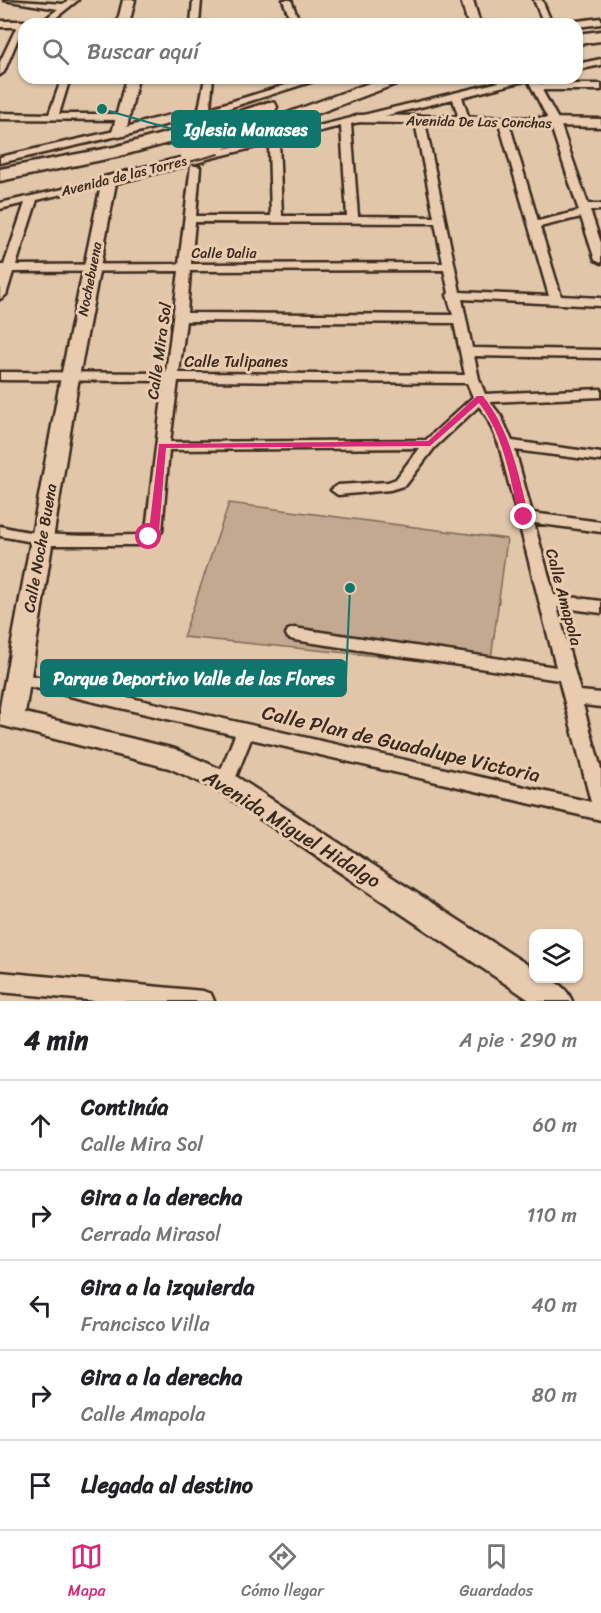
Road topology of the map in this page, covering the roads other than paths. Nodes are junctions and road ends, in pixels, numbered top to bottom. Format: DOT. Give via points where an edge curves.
graph roads {
  1 [pos="8,0"];
  2 [pos="74,0"];
  3 [pos="129,0"];
  4 [pos="197,0"];
  5 [pos="287,0"];
  6 [pos="467,0"];
  7 [pos="538,0"];
  8 [pos="65,7"];
  9 [pos="51,18"];
  10 [pos="124,18"];
  11 [pos="196,18"];
  12 [pos="294,18"];
  13 [pos="472,18"];
  14 [pos="546,18"];
  15 [pos="601,21"];
  16 [pos="583,23"];
  17 [pos="0,24"];
  18 [pos="18,24"];
  19 [pos="18,34"];
  20 [pos="601,36"];
  21 [pos="583,38"];
  22 [pos="601,42"];
  23 [pos="583,44"];
  24 [pos="601,62"];
  25 [pos="583,66"];
  26 [pos="0,72"];
  27 [pos="64,84"];
  28 [pos="131,84"];
  29 [pos="208,84"];
  30 [pos="283,84"];
  31 [pos="299,84"];
  32 [pos="339,84"];
  33 [pos="382,84"];
  34 [pos="514,84"];
  35 [pos="533,84"];
  36 [pos="566,84"];
  37 [pos="601,87"];
  38 [pos="283,89"];
  39 [pos="456,94"];
  40 [pos="0,116"];
  41 [pos="53,116"];
  42 [pos="123,117"];
  43 [pos="214,117"];
  44 [pos="352,121"];
  45 [pos="420,122"];
  46 [pos="465,122"];
  47 [pos="504,123"];
  48 [pos="555,123"];
  49 [pos="601,123"];
  50 [pos="192,124"];
  51 [pos="119,133"];
  52 [pos="274,140"];
  53 [pos="194,159"];
  54 [pos="0,160"];
  55 [pos="0,175"];
  56 [pos="109,180"];
  57 [pos="0,190"];
  58 [pos="32,199"];
  59 [pos="0,206"];
  60 [pos="601,207"];
  61 [pos="584,210"];
  62 [pos="190,219"];
  63 [pos="277,219"];
  64 [pos="353,220"];
  65 [pos="438,220"];
  66 [pos="534,225"];
  67 [pos="601,260"];
  68 [pos="447,266"];
  69 [pos="93,268"];
  70 [pos="186,268"];
  71 [pos="5,269"];
  72 [pos="0,295"];
  73 [pos="453,295"];
  74 [pos="556,300"];
  75 [pos="601,302"];
  76 [pos="180,317"];
  77 [pos="458,319"];
  78 [pos="466,352"];
  79 [pos="601,354"];
  80 [pos="0,376"];
  81 [pos="70,377"];
  82 [pos="172,377"];
  83 [pos="472,379"];
  84 [pos="601,393"];
  85 [pos="480,398"];
  86 [pos="430,444"];
  87 [pos="162,446"];
  88 [pos="506,446"];
  89 [pos="601,457"];
  90 [pos="338,490"];
  91 [pos="524,517"];
  92 [pos="601,526"];
  93 [pos="0,531"];
  94 [pos="42,540"];
  95 [pos="546,600"];
  96 [pos="601,607"];
  97 [pos="294,634"];
  98 [pos="567,675"];
  99 [pos="16,678"];
  100 [pos="574,697"];
  101 [pos="601,700"];
  102 [pos="5,718"];
  103 [pos="245,732"];
  104 [pos="225,782"];
  105 [pos="601,805"];
  106 [pos="601,812"];
  107 [pos="0,982"];
  108 [pos="203,1001"];
  109 [pos="557,1001"];
  1 -- 8 [label="street"];
  2 -- 8 [label="street"];
  3 -- 10 [label="street"];
  4 -- 11 [label="street"];
  5 -- 12 [label="street"];
  6 -- 13 [label="street"];
  7 -- 14 [label="street"];
  8 -- 9 [label="street"];
  15 -- 16 [label="street"];
  17 -- 18 [label="street"];
  19 -- 26 [label="street"];
  20 -- 21 [label="highway"];
  22 -- 23 [label="highway"];
  24 -- 25 [label="street"];
  27 -- 41 [label="street"];
  28 -- 42 [label="street"];
  29 -- 43 [label="street" via="204,109"];
  30 -- 38 [label="street"];
  31 -- 38 [label="street"];
  32 -- 43 [label="highway"];
  33 -- 53 [label="highway, bridge" via="217,145"];
  34 -- 39 [label="street, Avenida de las Torres"];
  35 -- 48 [label="street"];
  36 -- 37 [label="street, Avenida de las Torres"];
  38 -- 43 [label="street"];
  39 -- 44 [label="street, Avenida de las Torres"];
  39 -- 46 [label="street"];
  40 -- 41 [label="street"];
  41 -- 42 [label="street"];
  42 -- 51 [label="street"];
  43 -- 50 [label="highway, bridge"];
  44 -- 45 [label="street, Avenida De Las Conchas"];
  44 -- 52 [label="street, Avenida de las Torres"];
  44 -- 64 [label="street"];
  45 -- 46 [label="street, Avenida De Las Conchas"];
  45 -- 65 [label="street, Calle Amapola"];
  46 -- 47 [label="street, Avenida De Las Conchas"];
  47 -- 48 [label="street, Avenida De Las Conchas"];
  47 -- 66 [label="street"];
  48 -- 49 [label="street, Avenida De Las Conchas"];
  48 -- 61 [label="street"];
  50 -- 51 [label="street" via="176,118"];
  50 -- 53 [label="street" via="199,121"];
  50 -- 55 [label="highway" via="116,152"];
  51 -- 54 [label="street"];
  52 -- 53 [label="street, Avenida de las Torres"];
  52 -- 63 [label="street"];
  53 -- 56 [label="street, Avenida de las Torres"];
  53 -- 57 [label="highway"];
  53 -- 62 [label="street, Calle Mira Sol"];
  56 -- 58 [label="street, Avenida de las Torres"];
  56 -- 69 [label="street, Nochebuena"];
  58 -- 59 [label="street, Avenida de las Torres"];
  58 -- 71 [label="street"];
  60 -- 61 [label="street"];
  61 -- 66 [label="street"];
  61 -- 67 [label="street"];
  62 -- 63 [label="street"];
  62 -- 70 [label="street, Calle Mira Sol"];
  63 -- 64 [label="street"];
  64 -- 65 [label="street"];
  65 -- 68 [label="street, Calle Amapola"];
  66 -- 74 [label="street"];
  68 -- 70 [label="street, Calle Dalia"];
  68 -- 73 [label="street, Calle Amapola"];
  69 -- 70 [label="street, Calle Dalia"];
  69 -- 71 [label="street, Calle Dalia"];
  69 -- 81 [label="street, Nochebuena"];
  70 -- 76 [label="street, Calle Mira Sol"];
  71 -- 72 [label="street"];
  73 -- 74 [label="street"];
  73 -- 77 [label="street, Calle Amapola"];
  74 -- 75 [label="street"];
  76 -- 77 [label="street"];
  76 -- 82 [label="street, Calle Mira Sol"];
  77 -- 78 [label="street, Calle Amapola"];
  78 -- 79 [label="street"];
  78 -- 83 [label="street, Calle Amapola"];
  80 -- 81 [label="street, Calle Tulipanes"];
  81 -- 82 [label="street, Calle Tulipanes"];
  81 -- 94 [label="street, Calle Noche Buena"];
  82 -- 83 [label="street, Calle Tulipanes"];
  82 -- 87 [label="street, Calle Mira Sol"];
  83 -- 85 [label="street, Calle Amapola"];
  84 -- 85 [label="street"];
  85 -- 86 [label="street"];
  85 -- 88 [label="street, Calle Amapola" via="494,416"];
  86 -- 87 [label="street"];
  86 -- 90 [label="street" via="401,482"];
  87 -- 94 [label="street, Calle Mira Sol" via="154,531 149,537"];
  88 -- 89 [label="street"];
  88 -- 91 [label="street, Calle Amapola"];
  91 -- 92 [label="street"];
  91 -- 95 [label="street, Calle Amapola"];
  93 -- 94 [label="street"];
  94 -- 99 [label="street, Calle Noche Buena"];
  95 -- 96 [label="street"];
  95 -- 98 [label="street, Calle Amapola"];
  97 -- 98 [label="street"];
  98 -- 100 [label="street, Calle Amapola"];
  99 -- 102 [label="street, Calle Noche Buena"];
  99 -- 103 [label="street, Calle Plan de Guadalupe Victoria"];
  100 -- 101 [label="street"];
  100 -- 105 [label="street, Calle Amapola"];
  102 -- 104 [label="street, Avenida Miguel Hidalgo" via="175,759"];
  103 -- 104 [label="street"];
  103 -- 106 [label="street, Calle Plan de Guadalupe Victoria"];
  104 -- 109 [label="street, Avenida Miguel Hidalgo"];
  107 -- 108 [label="street"];
}
